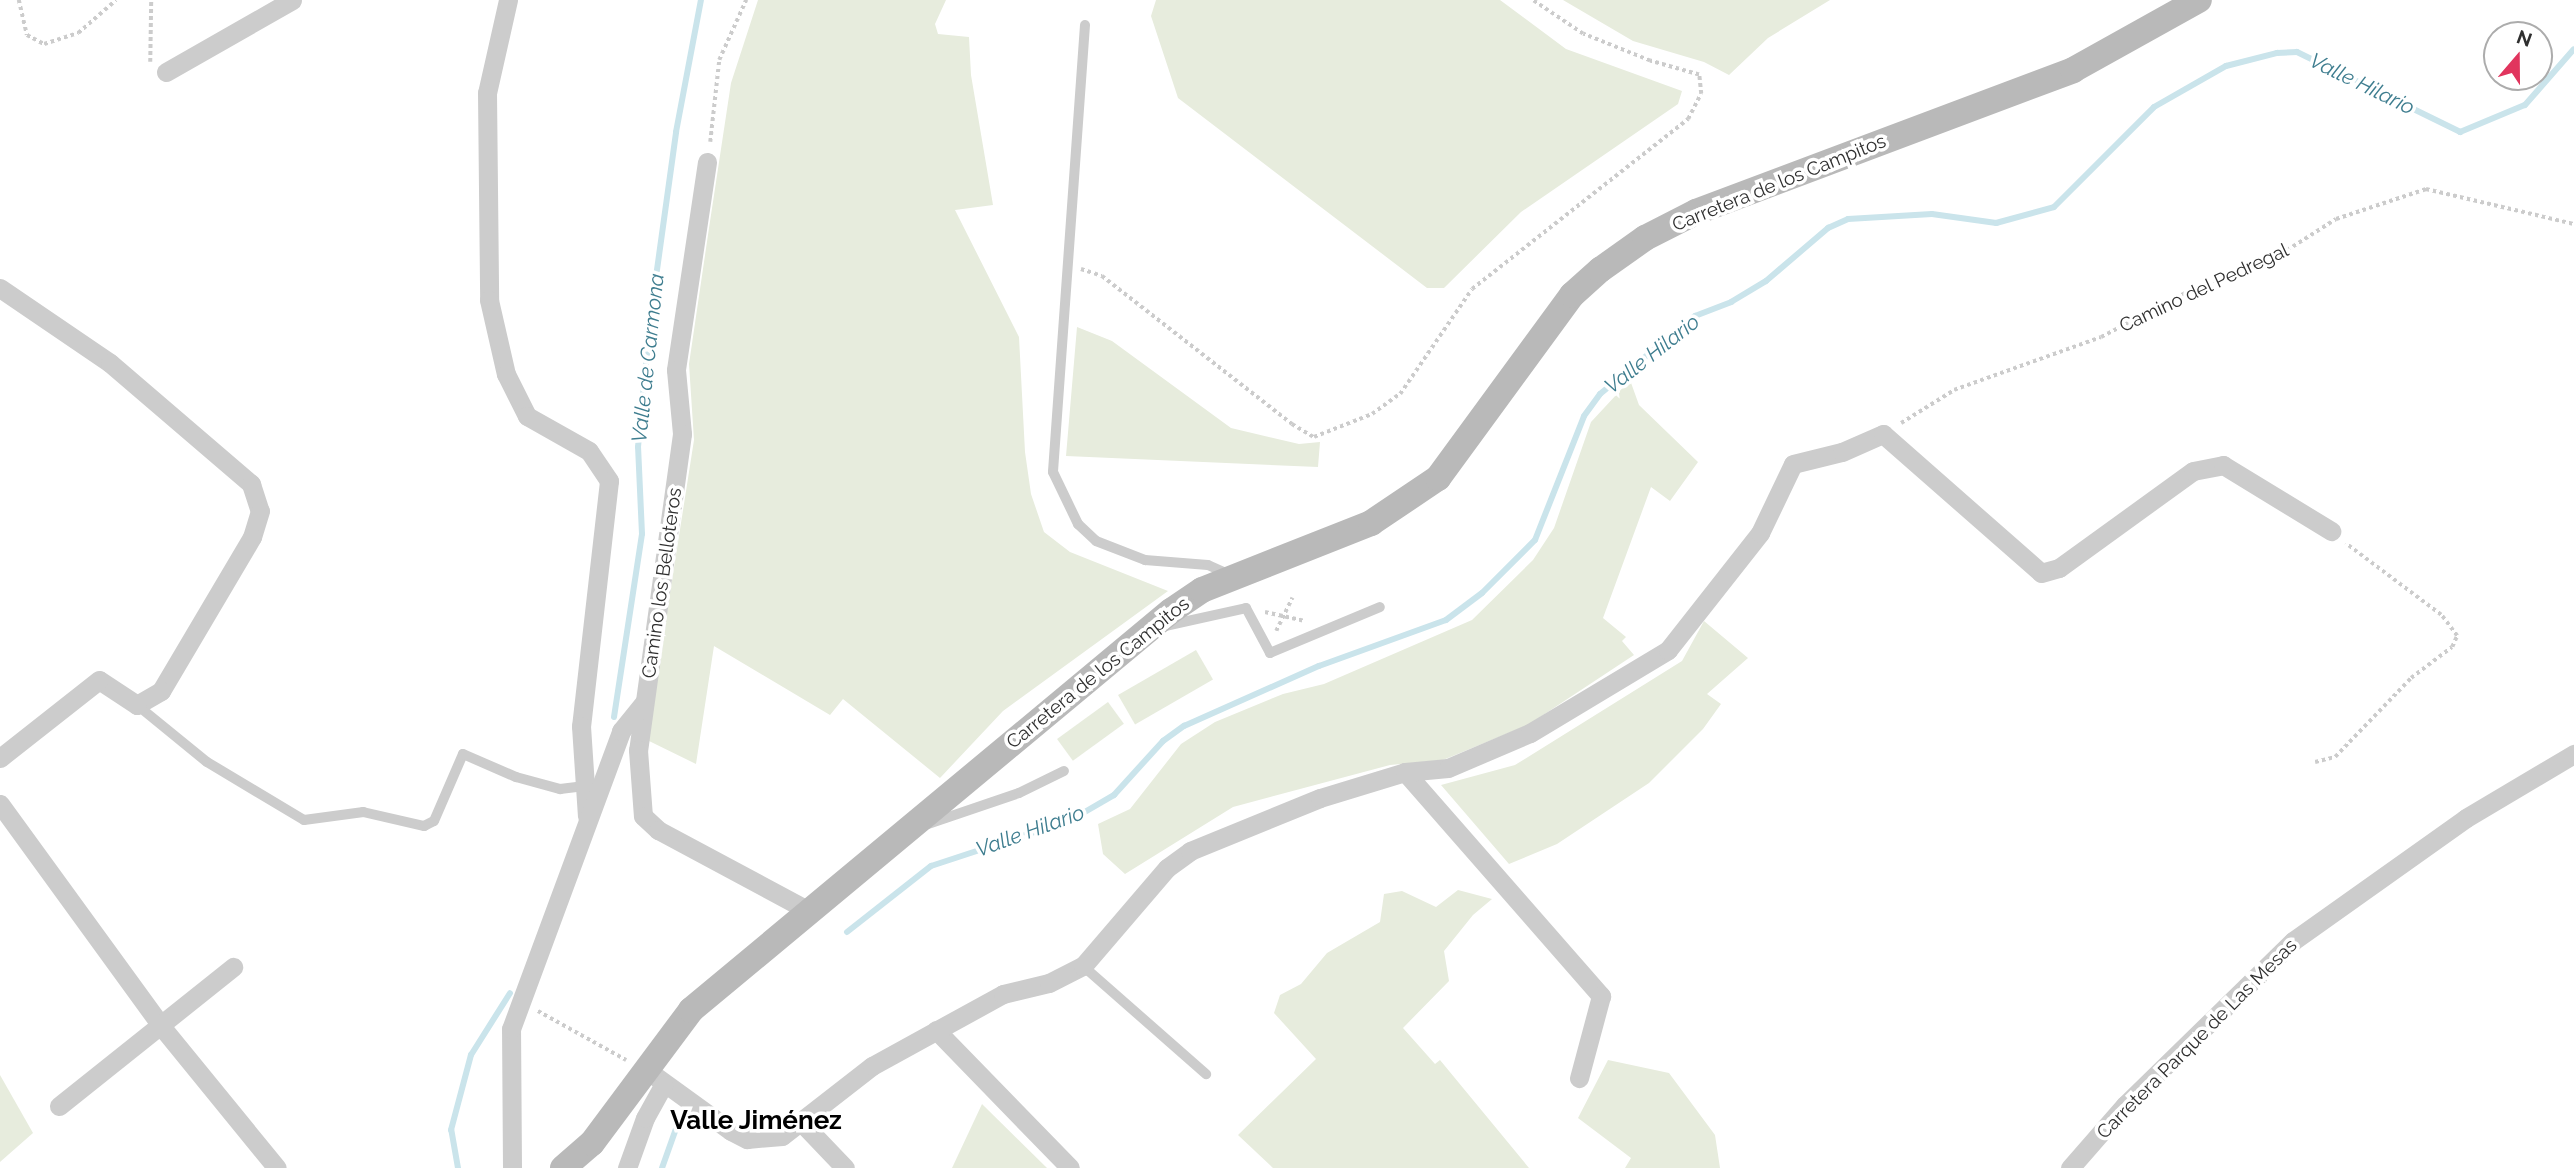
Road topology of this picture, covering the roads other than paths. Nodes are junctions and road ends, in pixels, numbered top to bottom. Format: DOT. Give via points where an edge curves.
graph roads {
  1 [pos="292,0"];
  2 [pos="508,0"];
  3 [pos="2199,0"];
  4 [pos="1085,25"];
  5 [pos="166,72"];
  6 [pos="707,162"];
  7 [pos="0,288"];
  8 [pos="2331,531"];
  9 [pos="1239,578"];
  10 [pos="1380,607"];
  11 [pos="1147,630"];
  12 [pos="645,702"];
  13 [pos="137,705"];
  14 [pos="2574,754"];
  15 [pos="0,758"];
  16 [pos="1064,771"];
  17 [pos="1405,772"];
  18 [pos="585,786"];
  19 [pos="0,804"];
  20 [pos="587,816"];
  21 [pos="904,831"];
  22 [pos="807,910"];
  23 [pos="233,967"];
  24 [pos="1083,967"];
  25 [pos="161,1026"];
  26 [pos="936,1030"];
  27 [pos="1206,1074"];
  28 [pos="654,1076"];
  29 [pos="1578,1078"];
  30 [pos="59,1106"];
  31 [pos="802,1124"];
  32 [pos="839,1166"];
  33 [pos="277,1168"];
  34 [pos="512,1168"];
  35 [pos="563,1168"];
  36 [pos="627,1168"];
  37 [pos="1070,1168"];
  38 [pos="2070,1168"];
  1 -- 5 [label="street"];
  2 -- 18 [label="street" via="487,93 489,300 506,374 527,416 589,451 609,481 581,726"];
  3 -- 9 [label="main road, Carretera de los Campitos" via="2073,70 1696,212 1645,238 1572,295 1438,478 1371,523"];
  4 -- 9 [label="lane" via="1053,472 1078,524 1096,541 1144,560 1208,565"];
  6 -- 12 [label="street, Camino los Belloteros" via="676,370 682,434"];
  7 -- 13 [label="street" via="110,363 251,484 260,511 253,537 161,691"];
  8 -- 17 [label="street" via="2223,466 2193,471 2059,568 2041,573 1883,434 1842,452 1793,464 1760,533 1668,650 1530,733 1448,768"];
  9 -- 11 [label="main road, Carretera de los Campitos" via="1202,590"];
  10 -- 11 [label="lane" via="1269,653 1246,608"];
  11 -- 21 [label="main road, Carretera de los Campitos"];
  12 -- 20 [label="street" via="621,731"];
  12 -- 22 [label="street, Camino los Belloteros" via="638,750 643,816 649,825"];
  13 -- 15 [label="street" via="99,680"];
  13 -- 18 [label="lane" via="207,762 304,820 363,811 424,826 434,821 463,754 516,777 560,789"];
  14 -- 38 [label="street, Carretera Parque de Las Mesas" via="2466,818 2293,941 2125,1105"];
  16 -- 21 [label="lane" via="972,811"];
  17 -- 24 [label="street" via="1320,797 1190,851 1167,868"];
  17 -- 29 [label="street" via="1601,996"];
  18 -- 20 [label="street"];
  19 -- 25 [label="street"];
  20 -- 34 [label="street" via="511,1029"];
  21 -- 22 [label="main road, Carretera de los Campitos"];
  22 -- 28 [label="main road, Carretera de los Campitos" via="691,1010"];
  23 -- 25 [label="street"];
  24 -- 26 [label="street" via="1049,983 1003,994"];
  24 -- 27 [label="lane"];
  25 -- 30 [label="street"];
  25 -- 33 [label="street"];
  26 -- 31 [label="street" via="872,1066"];
  26 -- 37 [label="street"];
  28 -- 31 [label="street" via="747,1139 782,1136"];
  28 -- 35 [label="main road, Carretera de los Campitos"];
  28 -- 36 [label="street"];
  31 -- 32 [label="street"];
}
